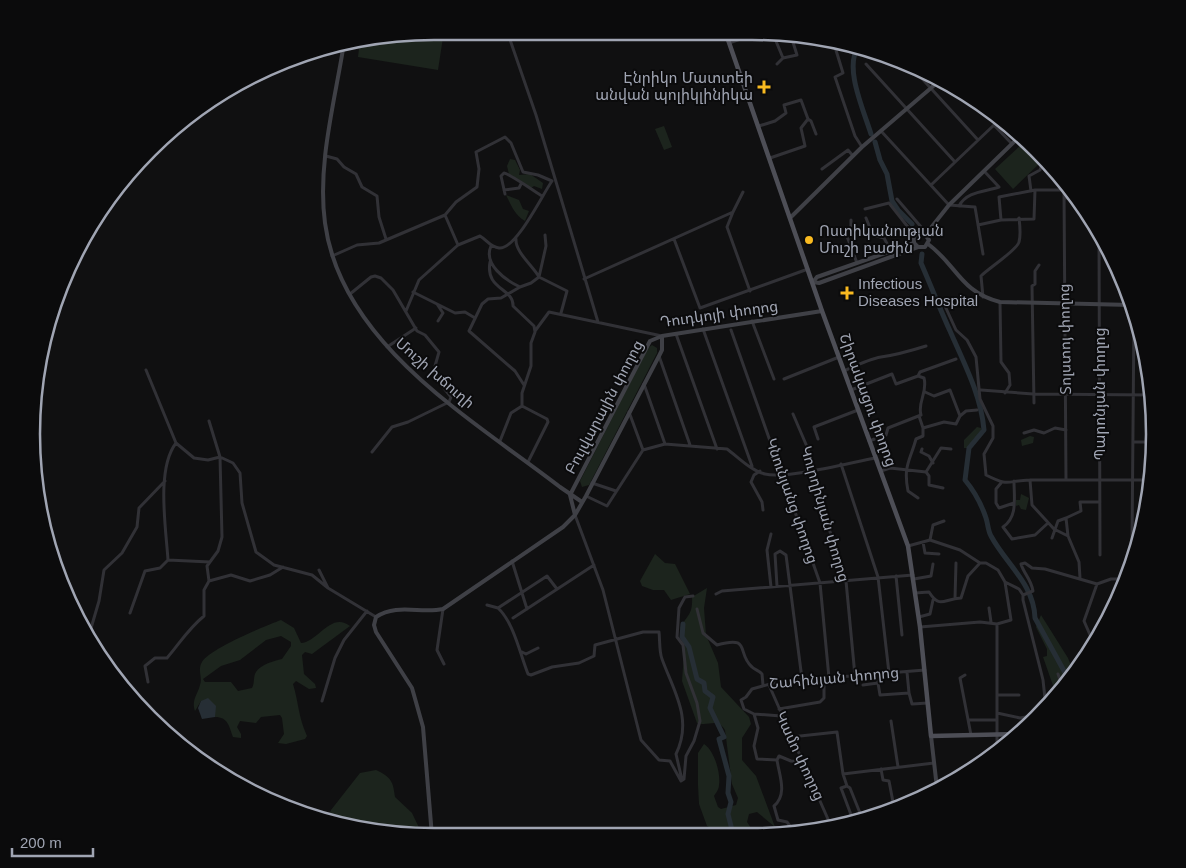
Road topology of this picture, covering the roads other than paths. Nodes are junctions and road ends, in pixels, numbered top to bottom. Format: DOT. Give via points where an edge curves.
graph roads {
  1 [pos="510,40"];
  2 [pos="728,40"];
  3 [pos="738,40"];
  4 [pos="776,41"];
  5 [pos="793,42"];
  6 [pos="729,43"];
  7 [pos="835,49"];
  8 [pos="343,51"];
  9 [pos="783,58"];
  10 [pos="777,64"];
  11 [pos="866,64"];
  12 [pos="922,79"];
  13 [pos="934,85"];
  14 [pos="930,88"];
  15 [pos="906,109"];
  16 [pos="808,119"];
  17 [pos="759,126"];
  18 [pos="881,131"];
  19 [pos="816,134"];
  20 [pos="978,140"];
  21 [pos="1015,141"];
  22 [pos="1012,144"];
  23 [pos="862,147"];
  24 [pos="326,156"];
  25 [pos="853,156"];
  26 [pos="770,158"];
  27 [pos="955,162"];
  28 [pos="1041,167"];
  29 [pos="822,169"];
  30 [pos="984,171"];
  31 [pos="553,182"];
  32 [pos="521,184"];
  33 [pos="931,185"];
  34 [pos="1033,190"];
  35 [pos="1062,190"];
  36 [pos="743,192"];
  37 [pos="1064,193"];
  38 [pos="542,196"];
  39 [pos="1064,198"];
  40 [pos="1068,198"];
  41 [pos="897,199"];
  42 [pos="949,205"];
  43 [pos="959,206"];
  44 [pos="865,209"];
  45 [pos="733,212"];
  46 [pos="445,215"];
  47 [pos="790,218"];
  48 [pos="866,218"];
  49 [pos="1020,218"];
  50 [pos="851,220"];
  51 [pos="1001,220"];
  52 [pos="978,225"];
  53 [pos="924,233"];
  54 [pos="545,236"];
  55 [pos="915,236"];
  56 [pos="517,238"];
  57 [pos="386,239"];
  58 [pos="674,239"];
  59 [pos="914,243"];
  60 [pos="928,244"];
  61 [pos="458,245"];
  62 [pos="491,246"];
  63 [pos="918,248"];
  64 [pos="1099,248"];
  65 [pos="891,252"];
  66 [pos="983,254"];
  67 [pos="332,256"];
  68 [pos="490,262"];
  69 [pos="857,264"];
  70 [pos="1038,265"];
  71 [pos="847,267"];
  72 [pos="808,269"];
  73 [pos="849,272"];
  74 [pos="540,278"];
  75 [pos="584,279"];
  76 [pos="812,282"];
  77 [pos="520,287"];
  78 [pos="750,291"];
  79 [pos="413,292"];
  80 [pos="350,294"];
  81 [pos="508,294"];
  82 [pos="983,298"];
  83 [pos="1000,302"];
  84 [pos="1032,303"];
  85 [pos="1064,303"];
  86 [pos="437,304"];
  87 [pos="1099,304"];
  88 [pos="1124,305"];
  89 [pos="946,306"];
  90 [pos="480,308"];
  91 [pos="822,310"];
  92 [pos="452,311"];
  93 [pos="406,312"];
  94 [pos="465,312"];
  95 [pos="561,313"];
  96 [pos="442,316"];
  97 [pos="475,318"];
  98 [pos="438,321"];
  99 [pos="598,322"];
  100 [pos="752,322"];
  101 [pos="416,328"];
  102 [pos="703,329"];
  103 [pos="731,330"];
  104 [pos="535,332"];
  105 [pos="676,334"];
  106 [pos="662,336"];
  107 [pos="1134,337"];
  108 [pos="926,346"];
  109 [pos="387,347"];
  110 [pos="659,356"];
  111 [pos="839,357"];
  112 [pos="956,358"];
  113 [pos="146,370"];
  114 [pos="844,370"];
  115 [pos="918,376"];
  116 [pos="774,379"];
  117 [pos="784,379"];
  118 [pos="644,384"];
  119 [pos="524,385"];
  120 [pos="851,390"];
  121 [pos="981,390"];
  122 [pos="925,392"];
  123 [pos="1005,393"];
  124 [pos="1033,394"];
  125 [pos="1065,394"];
  126 [pos="1099,394"];
  127 [pos="1134,395"];
  128 [pos="1144,395"];
  129 [pos="449,402"];
  130 [pos="1034,403"];
  131 [pos="522,406"];
  132 [pos="858,410"];
  133 [pos="977,410"];
  134 [pos="629,412"];
  135 [pos="793,414"];
  136 [pos="919,416"];
  137 [pos="960,416"];
  138 [pos="209,421"];
  139 [pos="923,428"];
  140 [pos="1066,430"];
  141 [pos="1024,433"];
  142 [pos="818,439"];
  143 [pos="500,441"];
  144 [pos="869,441"];
  145 [pos="1134,442"];
  146 [pos="1146,442"];
  147 [pos="176,443"];
  148 [pos="665,444"];
  149 [pos="690,445"];
  150 [pos="717,449"];
  151 [pos="922,449"];
  152 [pos="951,449"];
  153 [pos="643,450"];
  154 [pos="372,452"];
  155 [pos="220,457"];
  156 [pos="875,458"];
  157 [pos="528,462"];
  158 [pos="841,464"];
  159 [pos="933,464"];
  160 [pos="752,466"];
  161 [pos="907,469"];
  162 [pos="810,470"];
  163 [pos="760,471"];
  164 [pos="880,472"];
  165 [pos="926,472"];
  166 [pos="784,474"];
  167 [pos="165,480"];
  168 [pos="1030,480"];
  169 [pos="1066,480"];
  170 [pos="1100,480"];
  171 [pos="1134,480"];
  172 [pos="1143,480"];
  173 [pos="1014,481"];
  174 [pos="592,483"];
  175 [pos="1001,483"];
  176 [pos="943,488"];
  177 [pos="616,491"];
  178 [pos="570,495"];
  179 [pos="586,496"];
  180 [pos="918,498"];
  181 [pos="582,502"];
  182 [pos="1100,502"];
  183 [pos="1014,503"];
  184 [pos="763,510"];
  185 [pos="574,515"];
  186 [pos="1066,518"];
  187 [pos="944,521"];
  188 [pos="1048,523"];
  189 [pos="1054,529"];
  190 [pos="1134,531"];
  191 [pos="771,534"];
  192 [pos="1068,536"];
  193 [pos="1052,538"];
  194 [pos="930,540"];
  195 [pos="923,542"];
  196 [pos="908,546"];
  197 [pos="939,554"];
  198 [pos="1100,555"];
  199 [pos="168,560"];
  200 [pos="512,561"];
  201 [pos="210,562"];
  202 [pos="956,563"];
  203 [pos="980,563"];
  204 [pos="933,564"];
  205 [pos="594,565"];
  206 [pos="283,567"];
  207 [pos="318,570"];
  208 [pos="896,576"];
  209 [pos="913,577"];
  210 [pos="878,578"];
  211 [pos="1080,578"];
  212 [pos="1118,579"];
  213 [pos="846,580"];
  214 [pos="209,581"];
  215 [pos="1005,582"];
  216 [pos="820,583"];
  217 [pos="1097,584"];
  218 [pos="777,586"];
  219 [pos="789,586"];
  220 [pos="771,587"];
  221 [pos="328,588"];
  222 [pos="557,589"];
  223 [pos="915,593"];
  224 [pos="1026,593"];
  225 [pos="521,594"];
  226 [pos="716,594"];
  227 [pos="693,596"];
  228 [pos="955,598"];
  229 [pos="933,600"];
  230 [pos="487,605"];
  231 [pos="498,608"];
  232 [pos="989,608"];
  233 [pos="443,609"];
  234 [pos="527,609"];
  235 [pos="697,609"];
  236 [pos="367,611"];
  237 [pos="130,613"];
  238 [pos="376,617"];
  239 [pos="918,617"];
  240 [pos="513,618"];
  241 [pos="991,622"];
  242 [pos="997,624"];
  243 [pos="920,627"];
  244 [pos="91,628"];
  245 [pos="902,635"];
  246 [pos="1090,636"];
  247 [pos="616,638"];
  248 [pos="538,648"];
  249 [pos="522,652"];
  250 [pos="444,664"];
  251 [pos="925,670"];
  252 [pos="889,672"];
  253 [pos="907,672"];
  254 [pos="878,674"];
  255 [pos="1058,674"];
  256 [pos="965,675"];
  257 [pos="855,676"];
  258 [pos="829,678"];
  259 [pos="802,679"];
  260 [pos="824,679"];
  261 [pos="1060,680"];
  262 [pos="148,682"];
  263 [pos="878,683"];
  264 [pos="763,684"];
  265 [pos="769,685"];
  266 [pos="863,685"];
  267 [pos="909,693"];
  268 [pos="997,695"];
  269 [pos="1019,695"];
  270 [pos="1045,697"];
  271 [pos="322,701"];
  272 [pos="928,703"];
  273 [pos="779,709"];
  274 [pos="996,713"];
  275 [pos="754,714"];
  276 [pos="781,716"];
  277 [pos="1027,717"];
  278 [pos="969,720"];
  279 [pos="996,720"];
  280 [pos="891,721"];
  281 [pos="997,734"];
  282 [pos="1007,734"];
  283 [pos="971,735"];
  284 [pos="931,736"];
  285 [pos="790,737"];
  286 [pos="997,743"];
  287 [pos="776,760"];
  288 [pos="801,762"];
  289 [pos="934,763"];
  290 [pos="898,767"];
  291 [pos="881,769"];
  292 [pos="843,774"];
  293 [pos="843,779"];
  294 [pos="683,781"];
  295 [pos="936,782"];
  296 [pos="847,786"];
  297 [pos="841,788"];
  298 [pos="893,802"];
  299 [pos="860,813"];
  300 [pos="851,816"];
  301 [pos="829,820"];
  302 [pos="790,826"];
  303 [pos="431,828"];
  1 -- 31 [label="street" via="536,115"];
  2 -- 6 [label="main road, Շիրակացու փողոց"];
  3 -- 6 [label="street"];
  4 -- 9 [label="street"];
  5 -- 9 [label="street" via="797,55"];
  6 -- 17 [label="main road, Շիրակացու փողոց"];
  7 -- 23 [label="street" via="844,73 835,77 855,136"];
  8 -- 24 [label="street, Մուշի խճուղի"];
  9 -- 10 [label="street"];
  11 -- 15 [label="street"];
  12 -- 14 [label="street"];
  13 -- 14 [label="street"];
  14 -- 15 [label="street"];
  14 -- 20 [label="street"];
  15 -- 18 [label="street"];
  15 -- 27 [label="street"];
  16 -- 17 [label="street" via="801,100 784,105 786,114"];
  16 -- 19 [label="street"];
  16 -- 26 [label="street" via="801,128 805,146"];
  17 -- 26 [label="main road, Շիրակացու փողոց"];
  18 -- 23 [label="street"];
  18 -- 33 [label="street"];
  20 -- 22 [label="street" via="994,125"];
  20 -- 27 [label="street"];
  21 -- 22 [label="street"];
  22 -- 30 [label="street"];
  23 -- 25 [label="street"];
  24 -- 57 [label="street" via="338,159 356,174 362,187 377,196"];
  24 -- 67 [label="street, Մուշի խճուղի" via="325,223"];
  25 -- 29 [label="street" via="848,150"];
  25 -- 47 [label="street"];
  26 -- 47 [label="main road, Շիրակացու փողոց"];
  27 -- 33 [label="street"];
  28 -- 34 [label="street" via="1029,176"];
  30 -- 42 [label="street"];
  30 -- 43 [label="street" via="999,187 974,193 962,200"];
  31 -- 38 [label="street"];
  31 -- 46 [label="street" via="538,174 523,172 511,143 505,137 476,152 479,169 477,187 456,202"];
  31 -- 75 [label="street"];
  32 -- 32 [label="street" via="519,188 504,192 501,176 510,174"];
  32 -- 38 [label="street"];
  33 -- 42 [label="street"];
  34 -- 35 [label="street"];
  34 -- 49 [label="street" via="1034,219"];
  34 -- 51 [label="street" via="999,197"];
  36 -- 45 [label="street"];
  37 -- 39 [label="street"];
  38 -- 56 [label="street"];
  39 -- 40 [label="street"];
  39 -- 85 [label="street, Տոլստոյ փողոց"];
  41 -- 53 [label="street"];
  42 -- 43 [label="street"];
  42 -- 53 [label="street"];
  43 -- 52 [label="street" via="975,207"];
  44 -- 55 [label="street" via="889,203"];
  45 -- 58 [label="street"];
  45 -- 78 [label="street" via="727,227"];
  46 -- 57 [label="street"];
  46 -- 61 [label="street"];
  47 -- 72 [label="main road, Շիրակացու փողոց"];
  48 -- 65 [label="street" via="873,235 884,238"];
  49 -- 51 [label="street"];
  49 -- 82 [label="street" via="1020,242 1015,250 1003,256 981,276"];
  50 -- 69 [label="street" via="851,228 845,231"];
  51 -- 52 [label="street"];
  52 -- 66 [label="street"];
  53 -- 55 [label="street"];
  53 -- 60 [label="street" via="929,239"];
  54 -- 74 [label="street"];
  55 -- 59 [label="street"];
  56 -- 62 [label="street" via="508,247"];
  56 -- 74 [label="street" via="517,247"];
  57 -- 67 [label="street" via="357,245"];
  58 -- 75 [label="street"];
  58 -- 78 [label="street" via="700,308"];
  59 -- 63 [label="street"];
  59 -- 65 [label="street"];
  60 -- 63 [label="street"];
  60 -- 82 [label="street" via="964,283"];
  61 -- 62 [label="street" via="480,236"];
  61 -- 79 [label="street" via="419,280"];
  62 -- 68 [label="street"];
  63 -- 73 [label="street"];
  64 -- 87 [label="street, Պարոնյան փողոց"];
  65 -- 69 [label="street"];
  67 -- 80 [label="street, Մուշի խճուղի"];
  68 -- 77 [label="street" via="507,281"];
  68 -- 81 [label="street" via="488,272 491,278"];
  69 -- 71 [label="street"];
  70 -- 84 [label="street" via="1034,271"];
  71 -- 73 [label="street"];
  71 -- 76 [label="street" via="817,277"];
  72 -- 76 [label="main road, Շիրակացու փողոց"];
  72 -- 78 [label="street"];
  73 -- 76 [label="street" via="819,283"];
  74 -- 77 [label="street"];
  74 -- 95 [label="street" via="568,291"];
  75 -- 99 [label="street"];
  76 -- 91 [label="main road, Շիրակացու փողոց"];
  77 -- 81 [label="street"];
  79 -- 86 [label="street"];
  79 -- 93 [label="street"];
  80 -- 93 [label="street" via="371,277 379,276 393,290"];
  80 -- 109 [label="street, Մուշի խճուղի"];
  81 -- 90 [label="street" via="488,299"];
  81 -- 104 [label="street" via="513,306 534,326"];
  82 -- 83 [label="street"];
  83 -- 84 [label="street"];
  83 -- 123 [label="street" via="1001,362 1009,373 1010,384"];
  84 -- 85 [label="street"];
  84 -- 124 [label="street"];
  85 -- 87 [label="street"];
  85 -- 125 [label="street, Տոլստոյ փողոց"];
  86 -- 92 [label="street"];
  86 -- 96 [label="street"];
  87 -- 88 [label="street"];
  87 -- 126 [label="street, Պարոնյան փողոց"];
  89 -- 121 [label="street" via="956,330 976,356"];
  90 -- 94 [label="street"];
  90 -- 97 [label="street"];
  91 -- 100 [label="street, Դուդկոյի փողոց"];
  91 -- 111 [label="main road, Շիրակացու փողոց"];
  92 -- 94 [label="street"];
  92 -- 96 [label="street"];
  93 -- 101 [label="street"];
  94 -- 97 [label="street"];
  95 -- 99 [label="street, Դուդկոյի փողոց"];
  95 -- 104 [label="street" via="549,312"];
  96 -- 98 [label="street"];
  97 -- 119 [label="street" via="470,333 515,372"];
  99 -- 106 [label="street, Դուդկոյի փողոց"];
  100 -- 102 [label="street, Դուդկոյի փողոց"];
  100 -- 116 [label="street"];
  101 -- 109 [label="street"];
  101 -- 129 [label="street" via="439,352 435,366 443,387 450,394"];
  102 -- 105 [label="street, Դուդկոյի փողոց"];
  102 -- 160 [label="street"];
  103 -- 166 [label="street, Կնունյանց փողոց"];
  104 -- 119 [label="street" via="531,343 531,366"];
  105 -- 106 [label="street, Դուդկոյի փողոց"];
  105 -- 150 [label="street"];
  106 -- 110 [label="street, Բուլվարային փողոց"];
  106 -- 178 [label="street, Բուլվարային փողոց" via="650,341"];
  107 -- 127 [label="street"];
  108 -- 114 [label="street"];
  109 -- 129 [label="street, Մուշի խճուղի"];
  110 -- 118 [label="street, Բուլվարային փողոց"];
  110 -- 149 [label="street"];
  111 -- 114 [label="main road, Շիրակացու փողոց"];
  111 -- 117 [label="street"];
  112 -- 115 [label="street" via="920,372"];
  113 -- 147 [label="street"];
  114 -- 120 [label="main road, Շիրակացու փողոց"];
  115 -- 120 [label="street" via="896,384 892,374"];
  115 -- 122 [label="street" via="924,378"];
  118 -- 134 [label="street, Բուլվարային փողոց"];
  118 -- 148 [label="street"];
  119 -- 131 [label="street"];
  120 -- 132 [label="main road, Շիրակացու փողոց"];
  121 -- 123 [label="street"];
  121 -- 175 [label="street" via="980,399 994,431 984,454 986,475"];
  122 -- 136 [label="street"];
  122 -- 137 [label="street" via="934,396 950,390"];
  123 -- 124 [label="street"];
  124 -- 125 [label="street"];
  124 -- 130 [label="street"];
  125 -- 126 [label="street"];
  125 -- 140 [label="street, Տոլստոյ փողոց"];
  126 -- 127 [label="street"];
  126 -- 170 [label="street, Պարոնյան փողոց"];
  127 -- 128 [label="street"];
  127 -- 145 [label="street"];
  129 -- 143 [label="street, Մուշի խճուղի"];
  129 -- 154 [label="street" via="392,427"];
  131 -- 143 [label="street" via="511,413"];
  131 -- 157 [label="street" via="548,422"];
  132 -- 142 [label="street" via="814,427"];
  132 -- 144 [label="main road, Շիրակացու փողոց"];
  133 -- 137 [label="street" via="966,411"];
  134 -- 153 [label="street"];
  134 -- 174 [label="street, Բուլվարային փողոց"];
  135 -- 162 [label="street, Կուրղինյան փողոց" via="808,449"];
  136 -- 139 [label="street"];
  136 -- 144 [label="street" via="888,428 886,435"];
  137 -- 139 [label="street" via="956,424 944,422"];
  138 -- 155 [label="street"];
  139 -- 161 [label="street" via="923,436 916,439 913,452 908,456"];
  140 -- 141 [label="street" via="1055,428 1044,433 1034,430"];
  140 -- 169 [label="street, Տոլստոյ փողոց"];
  143 -- 157 [label="street, Մուշի խճուղի"];
  144 -- 156 [label="main road, Շիրակացու փողոց"];
  145 -- 146 [label="street"];
  145 -- 171 [label="street"];
  147 -- 155 [label="street" via="194,458 208,460"];
  147 -- 167 [label="street" via="168,453"];
  148 -- 149 [label="street"];
  148 -- 153 [label="street"];
  149 -- 150 [label="street"];
  150 -- 160 [label="street" via="727,449"];
  151 -- 159 [label="street" via="921,452 929,456"];
  152 -- 159 [label="street" via="941,448"];
  153 -- 177 [label="street"];
  155 -- 201 [label="street" via="222,537"];
  155 -- 206 [label="street" via="233,463 240,473 242,503 256,552 274,565"];
  156 -- 158 [label="street"];
  156 -- 164 [label="main road, Շիրակացու փողոց"];
  157 -- 178 [label="street, Մուշի խճուղի"];
  158 -- 162 [label="street"];
  158 -- 210 [label="street"];
  159 -- 165 [label="street"];
  160 -- 163 [label="street"];
  161 -- 164 [label="street" via="890,468"];
  161 -- 165 [label="street"];
  161 -- 180 [label="street" via="907,488"];
  162 -- 166 [label="street"];
  162 -- 213 [label="street, Կուրղինյան փողոց"];
  163 -- 166 [label="street"];
  163 -- 184 [label="street" via="752,482"];
  164 -- 196 [label="main road, Շիրակացու փողոց"];
  165 -- 176 [label="street" via="929,485"];
  166 -- 216 [label="street, Կնունյանց փողոց"];
  167 -- 199 [label="street"];
  167 -- 244 [label="street" via="139,508 136,527 122,553 104,570"];
  168 -- 169 [label="street"];
  168 -- 173 [label="street"];
  168 -- 188 [label="street" via="1032,505"];
  169 -- 170 [label="street"];
  170 -- 171 [label="street"];
  170 -- 182 [label="street, Պարոնյան փողոց"];
  171 -- 172 [label="street"];
  171 -- 190 [label="street"];
  173 -- 175 [label="street"];
  173 -- 183 [label="street"];
  174 -- 177 [label="street"];
  174 -- 179 [label="street, Բուլվարային փողոց"];
  175 -- 183 [label="street" via="996,489 999,508"];
  177 -- 179 [label="street" via="607,506"];
  178 -- 181 [label="street, Մուշի խճուղի"];
  178 -- 185 [label="street, Բուլվարային փողոց"];
  179 -- 181 [label="street, Բուլվարային փողոց"];
  181 -- 185 [label="street, Բուլվարային փողոց"];
  182 -- 186 [label="street" via="1080,502 1081,511"];
  182 -- 198 [label="street, Պարոնյան փողոց"];
  183 -- 188 [label="street" via="1015,514 1003,527 1012,539 1035,535"];
  185 -- 200 [label="street, Բուլվարային փողոց" via="563,528"];
  185 -- 205 [label="street"];
  186 -- 189 [label="street" via="1058,521"];
  186 -- 192 [label="street"];
  187 -- 194 [label="street" via="933,524"];
  188 -- 189 [label="street"];
  189 -- 192 [label="street"];
  189 -- 193 [label="street"];
  191 -- 220 [label="street" via="767,550"];
  192 -- 211 [label="street" via="1079,562"];
  194 -- 195 [label="street"];
  194 -- 203 [label="street" via="960,550"];
  195 -- 196 [label="street"];
  195 -- 197 [label="street" via="926,553"];
  196 -- 209 [label="main road, Շիրակացու փողոց"];
  199 -- 201 [label="street"];
  199 -- 237 [label="street" via="160,568 145,571"];
  200 -- 225 [label="street"];
  200 -- 233 [label="street, Բուլվարային փողոց"];
  201 -- 214 [label="street" via="207,566"];
  202 -- 228 [label="street"];
  203 -- 215 [label="street" via="998,570"];
  203 -- 228 [label="street" via="968,576 961,598"];
  204 -- 209 [label="street" via="931,576"];
  205 -- 222 [label="street"];
  205 -- 247 [label="street"];
  206 -- 214 [label="street" via="250,581 231,575"];
  206 -- 221 [label="street" via="312,575"];
  207 -- 221 [label="street"];
  208 -- 209 [label="street"];
  208 -- 210 [label="street"];
  208 -- 245 [label="street"];
  209 -- 223 [label="main road, Շիրակացու փողոց"];
  210 -- 213 [label="street"];
  210 -- 252 [label="street"];
  211 -- 217 [label="street"];
  211 -- 224 [label="street" via="1022,563 1032,583 1032,591"];
  212 -- 217 [label="street"];
  213 -- 216 [label="street"];
  213 -- 257 [label="street, Կուրղինյան փողոց"];
  214 -- 262 [label="street" via="204,590 204,616 181,638 167,658 154,658 145,666"];
  215 -- 224 [label="street"];
  215 -- 242 [label="street" via="1010,620"];
  216 -- 219 [label="street"];
  216 -- 258 [label="street, Կնունյանց փողոց"];
  217 -- 246 [label="street" via="1084,621"];
  218 -- 219 [label="street"];
  218 -- 219 [label="street" via="775,554 780,551 786,555"];
  218 -- 220 [label="street"];
  219 -- 259 [label="street"];
  220 -- 226 [label="street"];
  221 -- 236 [label="street"];
  222 -- 225 [label="street" via="547,576"];
  222 -- 234 [label="street"];
  223 -- 229 [label="street" via="929,592"];
  223 -- 239 [label="main road, Շիրակացու փողոց"];
  224 -- 270 [label="street" via="1023,600"];
  225 -- 231 [label="street"];
  225 -- 234 [label="street"];
  227 -- 294 [label="street" via="685,597 679,608 677,630 700,721 686,756"];
  228 -- 229 [label="street" via="939,603"];
  229 -- 239 [label="street" via="930,614"];
  230 -- 231 [label="street"];
  231 -- 249 [label="street"];
  232 -- 241 [label="street"];
  233 -- 238 [label="street" via="385,611"];
  233 -- 250 [label="street" via="437,650"];
  234 -- 240 [label="street"];
  235 -- 264 [label="street" via="703,633 716,645 738,643 752,667 762,674"];
  236 -- 238 [label="street"];
  236 -- 271 [label="street" via="341,646"];
  238 -- 303 [label="street" via="376,632 412,688 423,727"];
  239 -- 243 [label="main road, Շիրակացու փողոց"];
  241 -- 242 [label="street"];
  241 -- 243 [label="street"];
  242 -- 268 [label="street"];
  243 -- 251 [label="main road, Շիրակացու փողոց"];
  247 -- 249 [label="street" via="595,645 594,656 579,663 552,667 531,675 524,664"];
  247 -- 294 [label="street" via="641,740 659,760 670,761"];
  247 -- 294 [label="street" via="658,632 662,658 683,719 682,740 676,754"];
  248 -- 249 [label="street" via="531,653"];
  251 -- 253 [label="street, Շահինյան փողոց"];
  251 -- 272 [label="main road, Շիրակացու փողոց"];
  252 -- 253 [label="street, Շահինյան փողոց"];
  252 -- 254 [label="street, Շահինյան փողոց"];
  253 -- 267 [label="street"];
  254 -- 257 [label="street, Շահինյան փողոց"];
  254 -- 263 [label="street"];
  255 -- 261 [label="street"];
  256 -- 278 [label="street" via="960,678"];
  257 -- 258 [label="street, Շահինյան փողոց"];
  258 -- 260 [label="street, Շահինյան փողոց"];
  259 -- 260 [label="street, Շահինյան փողոց"];
  259 -- 265 [label="street, Շահինյան փողոց"];
  260 -- 273 [label="street" via="824,698 820,702"];
  263 -- 266 [label="street"];
  263 -- 267 [label="street" via="880,695"];
  264 -- 265 [label="street, Շահինյան փողոց"];
  264 -- 275 [label="street, Շահինյան փողոց" via="741,700 744,709"];
  265 -- 273 [label="street, Կամո փողոց"];
  267 -- 272 [label="street" via="912,704"];
  268 -- 269 [label="street"];
  268 -- 274 [label="street"];
  272 -- 284 [label="main road, Շիրակացու փողոց"];
  273 -- 276 [label="street, Կամո փողոց"];
  274 -- 277 [label="street"];
  274 -- 279 [label="street"];
  275 -- 276 [label="street"];
  275 -- 287 [label="street" via="758,728 754,746 757,759"];
  276 -- 285 [label="street, Կամո փողոց"];
  278 -- 279 [label="street"];
  278 -- 283 [label="street"];
  279 -- 281 [label="street"];
  280 -- 290 [label="street"];
  281 -- 282 [label="main road"];
  281 -- 283 [label="main road"];
  281 -- 286 [label="street"];
  283 -- 284 [label="main road"];
  284 -- 289 [label="street, Շիրակացու փողոց"];
  285 -- 288 [label="street, Կամո փողոց"];
  285 -- 292 [label="street" via="834,732 838,735"];
  287 -- 288 [label="street" via="779,756"];
  287 -- 302 [label="street" via="782,787 778,803 774,806 775,812 778,820"];
  288 -- 301 [label="street, Կամո փողոց" via="817,789"];
  289 -- 290 [label="street"];
  289 -- 295 [label="street, Շիրակացու փողոց"];
  290 -- 291 [label="street"];
  291 -- 292 [label="street"];
  291 -- 298 [label="street" via="883,780 889,781"];
  292 -- 293 [label="street"];
  293 -- 296 [label="street"];
  293 -- 297 [label="street"];
  296 -- 297 [label="street"];
  296 -- 299 [label="street"];
  297 -- 300 [label="street"];
}
